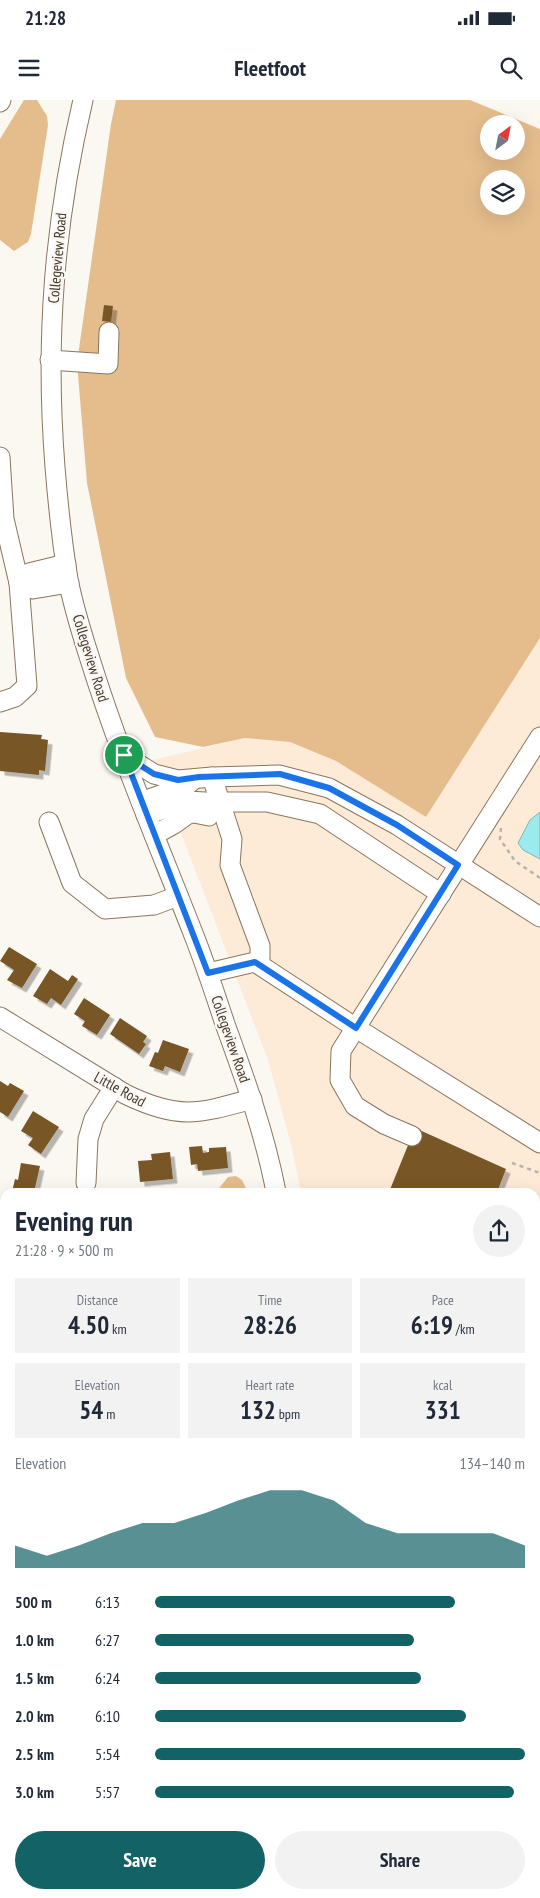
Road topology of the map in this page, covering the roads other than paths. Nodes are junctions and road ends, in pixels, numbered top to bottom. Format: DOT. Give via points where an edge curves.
graph roads {
  1 [pos="83,100"];
  2 [pos="109,332"];
  3 [pos="50,360"];
  4 [pos="0,450"];
  5 [pos="0,457"];
  6 [pos="66,564"];
  7 [pos="19,583"];
  8 [pos="69,583"];
  9 [pos="0,702"];
  10 [pos="540,737"];
  11 [pos="124,755"];
  12 [pos="204,777"];
  13 [pos="144,808"];
  14 [pos="222,812"];
  15 [pos="49,822"];
  16 [pos="154,835"];
  17 [pos="458,865"];
  18 [pos="440,894"];
  19 [pos="178,896"];
  20 [pos="540,917"];
  21 [pos="260,965"];
  22 [pos="208,973"];
  23 [pos="0,1017"];
  24 [pos="356,1028"];
  25 [pos="114,1087"];
  26 [pos="252,1099"];
  27 [pos="412,1136"];
  28 [pos="540,1144"];
  29 [pos="86,1183"];
  30 [pos="275,1188"];
  1 -- 3 [label="street, Collegeview Road" via="60,215"];
  2 -- 3 [label="street" via="108,364"];
  3 -- 6 [label="street, Collegeview Road" via="56,487"];
  4 -- 5 [label="street"];
  5 -- 7 [label="street" via="4,519"];
  6 -- 7 [label="street" via="29,573"];
  6 -- 8 [label="street, Collegeview Road"];
  7 -- 8 [label="street" via="33,588"];
  7 -- 9 [label="street" via="27,686 14,697"];
  8 -- 11 [label="street, Collegeview Road" via="89,656"];
  10 -- 17 [label="street"];
  11 -- 12 [label="street" via="154,774 178,780"];
  11 -- 13 [label="street, Collegeview Road"];
  12 -- 13 [label="street"];
  12 -- 14 [label="street"];
  12 -- 17 [label="street" via="280,774 329,788 397,825"];
  13 -- 14 [label="street" via="187,802"];
  13 -- 16 [label="street, Collegeview Road"];
  14 -- 16 [label="street" via="188,814"];
  14 -- 18 [label="street" via="267,802 320,814"];
  14 -- 21 [label="street" via="232,839 230,865 256,930 261,950"];
  15 -- 19 [label="street" via="72,884 105,909 154,905"];
  16 -- 19 [label="street, Collegeview Road"];
  17 -- 18 [label="street"];
  17 -- 20 [label="street"];
  18 -- 24 [label="street"];
  19 -- 22 [label="street, Collegeview Road"];
  21 -- 22 [label="street" via="255,962"];
  21 -- 24 [label="street"];
  22 -- 26 [label="street, Collegeview Road"];
  23 -- 25 [label="street, Little Road"];
  24 -- 27 [label="street" via="342,1051 340,1080 355,1106"];
  24 -- 28 [label="street"];
  25 -- 26 [label="street, Little Road" via="147,1105 172,1112 196,1113"];
  25 -- 29 [label="street" via="94,1120 88,1139"];
  26 -- 30 [label="street, Collegeview Road"];
}
